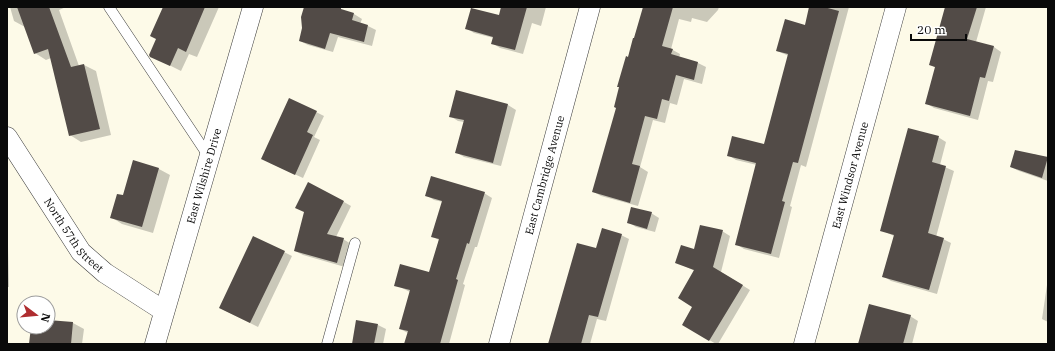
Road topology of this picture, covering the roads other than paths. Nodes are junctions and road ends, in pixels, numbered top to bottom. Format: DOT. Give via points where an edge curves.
graph roads {
  1 [pos="109,7"];
  2 [pos="253,7"];
  3 [pos="590,7"];
  4 [pos="896,7"];
  5 [pos="7,137"];
  6 [pos="209,158"];
  7 [pos="355,243"];
  8 [pos="164,311"];
  9 [pos="154,344"];
  10 [pos="327,344"];
  11 [pos="499,344"];
  12 [pos="804,344"];
  1 -- 6 [label="lane"];
  2 -- 6 [label="street, East Wilshire Drive"];
  3 -- 11 [label="street, East Cambridge Avenue"];
  4 -- 12 [label="street, East Windsor Avenue"];
  5 -- 8 [label="street, North 57th Street" via="81,252 105,273"];
  6 -- 8 [label="street, East Wilshire Drive"];
  7 -- 10 [label="lane"];
  8 -- 9 [label="street, East Wilshire Drive"];
}
